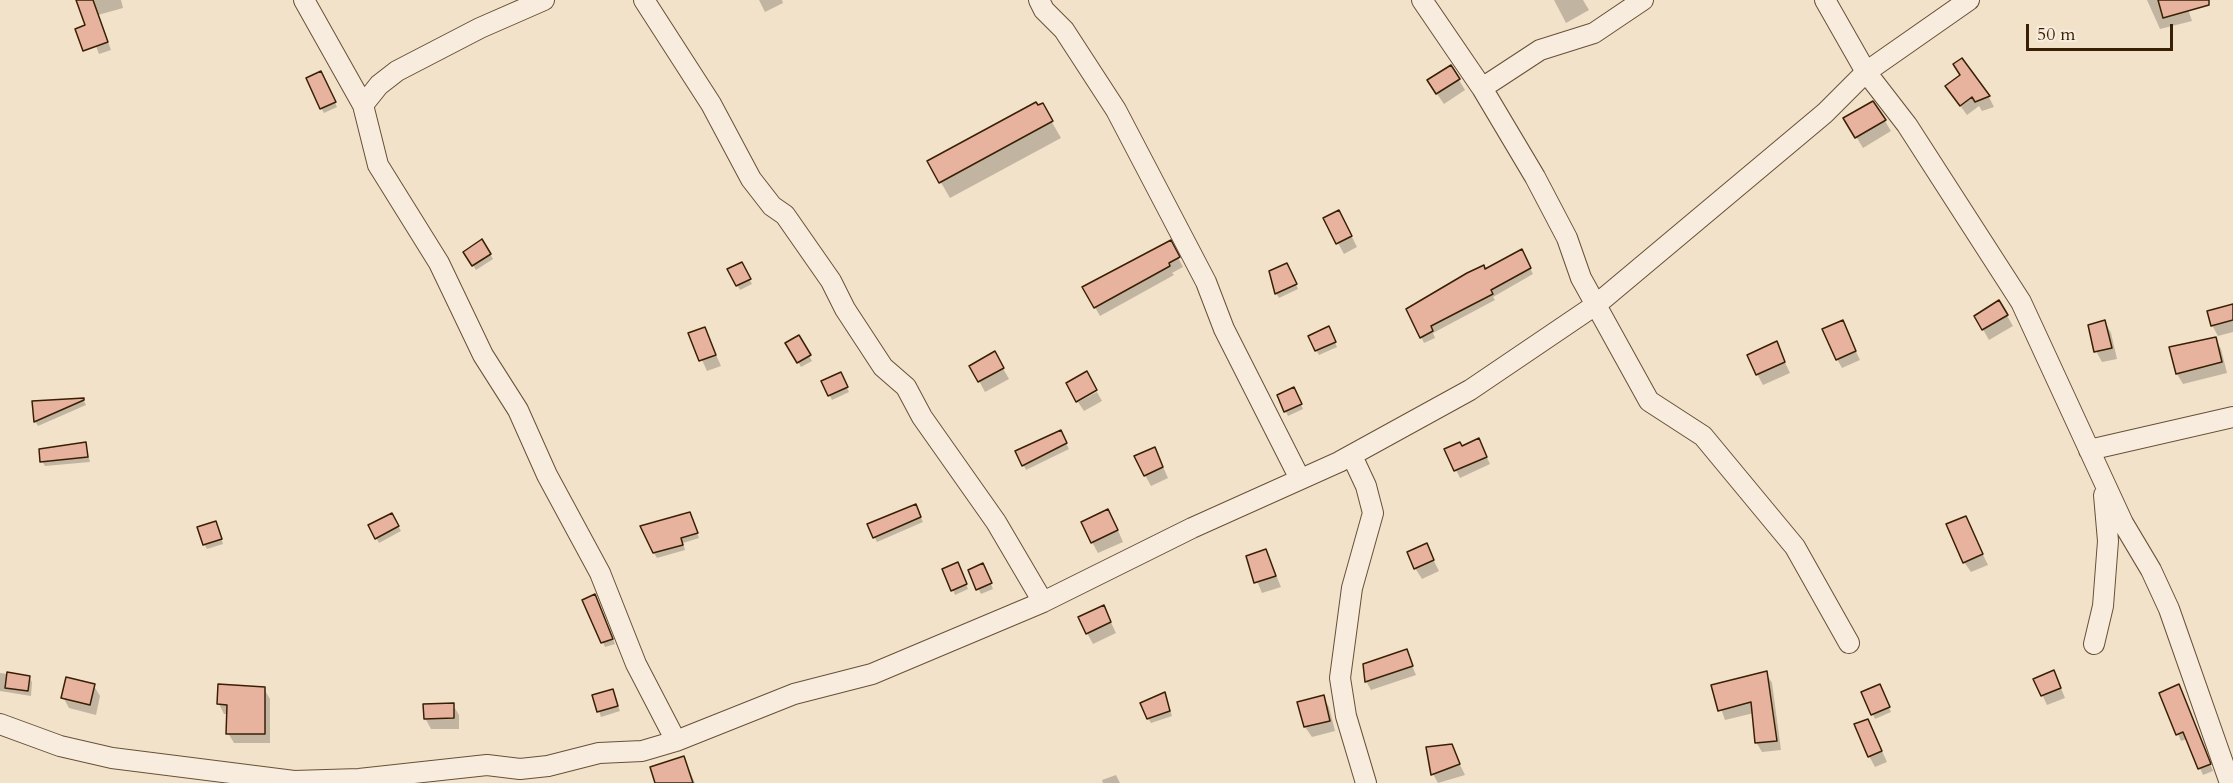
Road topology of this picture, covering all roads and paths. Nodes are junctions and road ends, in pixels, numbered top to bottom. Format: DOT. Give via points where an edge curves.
graph roads {
  1 [pos="304,0"];
  2 [pos="544,0"];
  3 [pos="644,0"];
  4 [pos="1039,0"];
  5 [pos="1422,0"];
  6 [pos="1643,0"];
  7 [pos="1825,0"];
  8 [pos="1969,0"];
  9 [pos="1866,72"];
  10 [pos="1482,88"];
  11 [pos="363,105"];
  12 [pos="1597,304"];
  13 [pos="2233,417"];
  14 [pos="2089,450"];
  15 [pos="1352,456"];
  16 [pos="1300,479"];
  17 [pos="2103,480"];
  18 [pos="1043,603"];
  19 [pos="1849,643"];
  20 [pos="2094,644"];
  21 [pos="0,724"];
  22 [pos="676,741"];
  23 [pos="1366,783"];
  24 [pos="2230,783"];
  1 -- 11 [label="street"];
  2 -- 11 [label="street" via="397,70"];
  3 -- 18 [label="street" via="711,104 751,179 772,206 785,215 883,367 906,387 922,417 996,522"];
  4 -- 16 [label="street" via="1064,30 1116,110 1206,282 1224,328"];
  5 -- 10 [label="street"];
  6 -- 10 [label="street" via="1594,33 1540,50"];
  7 -- 9 [label="street"];
  8 -- 9 [label="street"];
  9 -- 12 [label="street" via="1816,121"];
  9 -- 14 [label="street" via="1907,125 2021,302"];
  10 -- 12 [label="street" via="1535,177"];
  11 -- 22 [label="street" via="378,165 439,263 483,355 518,410 547,475 600,573 636,664"];
  12 -- 15 [label="street" via="1470,390"];
  12 -- 19 [label="street" via="1649,401 1703,436 1795,547"];
  13 -- 14 [label="street"];
  14 -- 17 [label="street"];
  15 -- 16 [label="street"];
  15 -- 23 [label="street" via="1373,513 1352,588 1340,678 1346,716"];
  16 -- 18 [label="street"];
  17 -- 20 [label="street" via="2108,541 2103,606"];
  17 -- 24 [label="street" via="2173,619"];
  18 -- 22 [label="street" via="872,674 794,694"];
  21 -- 22 [label="street" via="60,746 112,758 294,781 358,779 487,765 520,769 599,753 642,751"];
}
